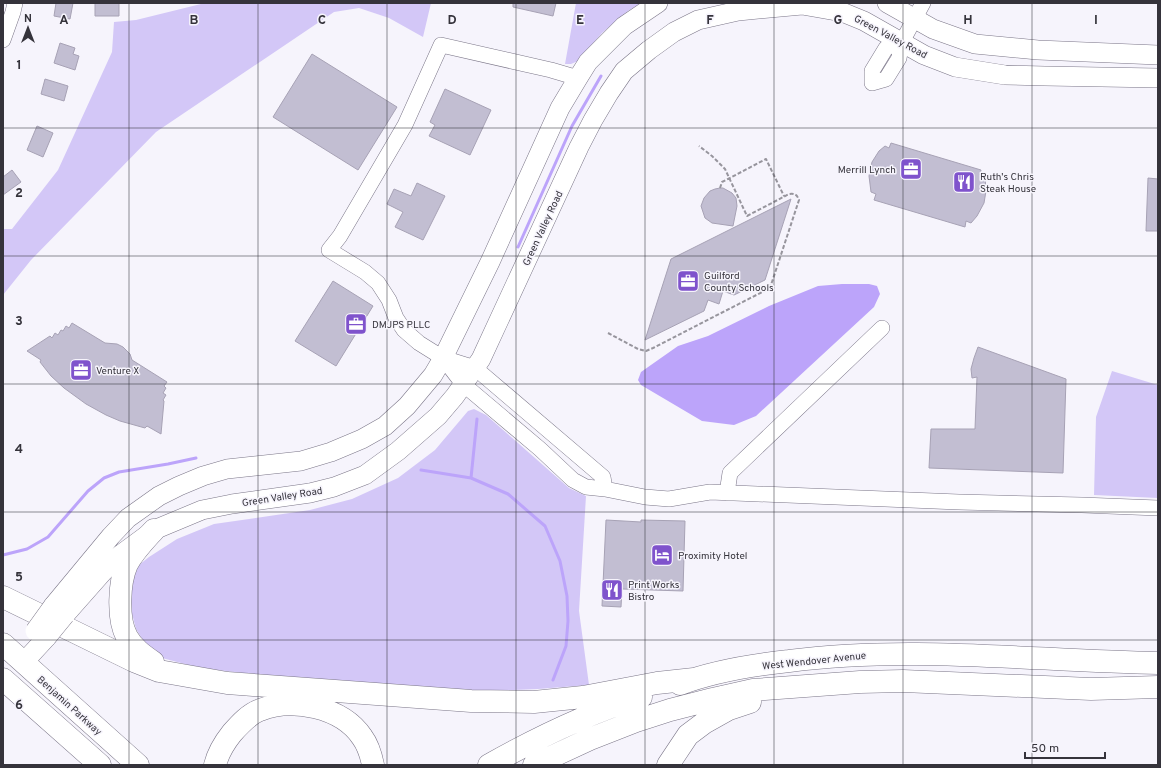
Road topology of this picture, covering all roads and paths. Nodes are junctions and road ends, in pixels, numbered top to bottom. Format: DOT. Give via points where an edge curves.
graph roads {
  1 [pos="15,3"];
  2 [pos="658,3"];
  3 [pos="887,3"];
  4 [pos="719,8"];
  5 [pos="919,11"];
  6 [pos="3,40"];
  7 [pos="902,42"];
  8 [pos="1158,55"];
  9 [pos="578,78"];
  10 [pos="1158,78"];
  11 [pos="869,87"];
  12 [pos="699,146"];
  13 [pos="729,178"];
  14 [pos="720,188"];
  15 [pos="784,196"];
  16 [pos="882,328"];
  17 [pos="608,333"];
  18 [pos="443,358"];
  19 [pos="475,368"];
  20 [pos="464,384"];
  21 [pos="605,489"];
  22 [pos="727,493"];
  23 [pos="1158,508"];
  24 [pos="154,530"];
  25 [pos="3,597"];
  26 [pos="59,610"];
  27 [pos="13,654"];
  28 [pos="1158,663"];
  29 [pos="194,677"];
  30 [pos="694,679"];
  31 [pos="3,680"];
  32 [pos="811,685"];
  33 [pos="1158,687"];
  34 [pos="1091,689"];
  35 [pos="1158,699"];
  36 [pos="100,765"];
  37 [pos="138,765"];
  38 [pos="215,765"];
  39 [pos="373,765"];
  40 [pos="489,765"];
  41 [pos="534,765"];
  42 [pos="668,765"];
  1 -- 6 [label="street"];
  2 -- 9 [label="main road, Green Valley Road" via="624,26 588,62"];
  3 -- 5 [label="main road"];
  4 -- 7 [label="main road, Green Valley Road" via="738,11 802,5 842,12"];
  4 -- 19 [label="main road, Green Valley Road" via="674,32 649,50 624,71 609,92 592,120"];
  5 -- 7 [label="street"];
  5 -- 8 [label="main road" via="933,29 975,44 1038,50"];
  7 -- 10 [label="main road, Green Valley Road" via="924,55 955,67 1005,74"];
  7 -- 11 [label="street" via="886,48 872,71"];
  9 -- 18 [label="main road, Green Valley Road" via="560,108"];
  9 -- 18 [label="street" via="441,45 405,125 340,236 329,250 378,284 404,330"];
  12 -- 13 [label="path" via="720,163"];
  13 -- 14 [label="path" via="722,182"];
  13 -- 15 [label="path" via="766,159"];
  13 -- 15 [label="path" via="747,216"];
  15 -- 17 [label="path" via="793,193 799,200 768,289 646,351"];
  16 -- 22 [label="street" via="730,473"];
  18 -- 19 [label="street"];
  18 -- 20 [label="street"];
  18 -- 26 [label="main road, Green Valley Road" via="408,406 385,426 362,439 301,461 227,469 203,476 159,496 128,518 111,536"];
  19 -- 20 [label="main road, Green Valley Road"];
  19 -- 21 [label="street" via="603,476"];
  20 -- 21 [label="street" via="574,480 586,487"];
  20 -- 24 [label="main road, Green Valley Road" via="438,416 398,451 365,475 310,493 202,510"];
  21 -- 22 [label="street" via="669,499 710,492"];
  22 -- 23 [label="street"];
  24 -- 26 [label="main road, Green Valley Road" via="120,555"];
  24 -- 29 [label="highway" via="127,565 120,598 123,626 126,636 143,655 159,666"];
  25 -- 29 [label="highway" via="134,661 159,671"];
  26 -- 27 [label="main road, Green Valley Road, bridge" via="41,634"];
  27 -- 31 [label="highway, Green Valley Road"];
  27 -- 37 [label="highway, Benjamin Parkway"];
  28 -- 30 [label="highway, West Wendover Avenue" via="926,654 852,655 769,663"];
  29 -- 30 [label="highway" via="227,683 471,701 534,702 583,697"];
  30 -- 40 [label="highway, West Wendover Avenue" via="630,700 566,726"];
  31 -- 36 [label="highway"];
  32 -- 34 [label="highway" via="903,681"];
  32 -- 41 [label="highway" via="753,690 670,710 590,739"];
  32 -- 42 [label="highway" via="729,709 688,735"];
  33 -- 34 [label="highway"];
  34 -- 35 [label="highway"];
  38 -- 39 [label="highway" via="217,755 241,722 258,710 273,705 292,704 329,711 342,718 362,736 371,754"];
}
